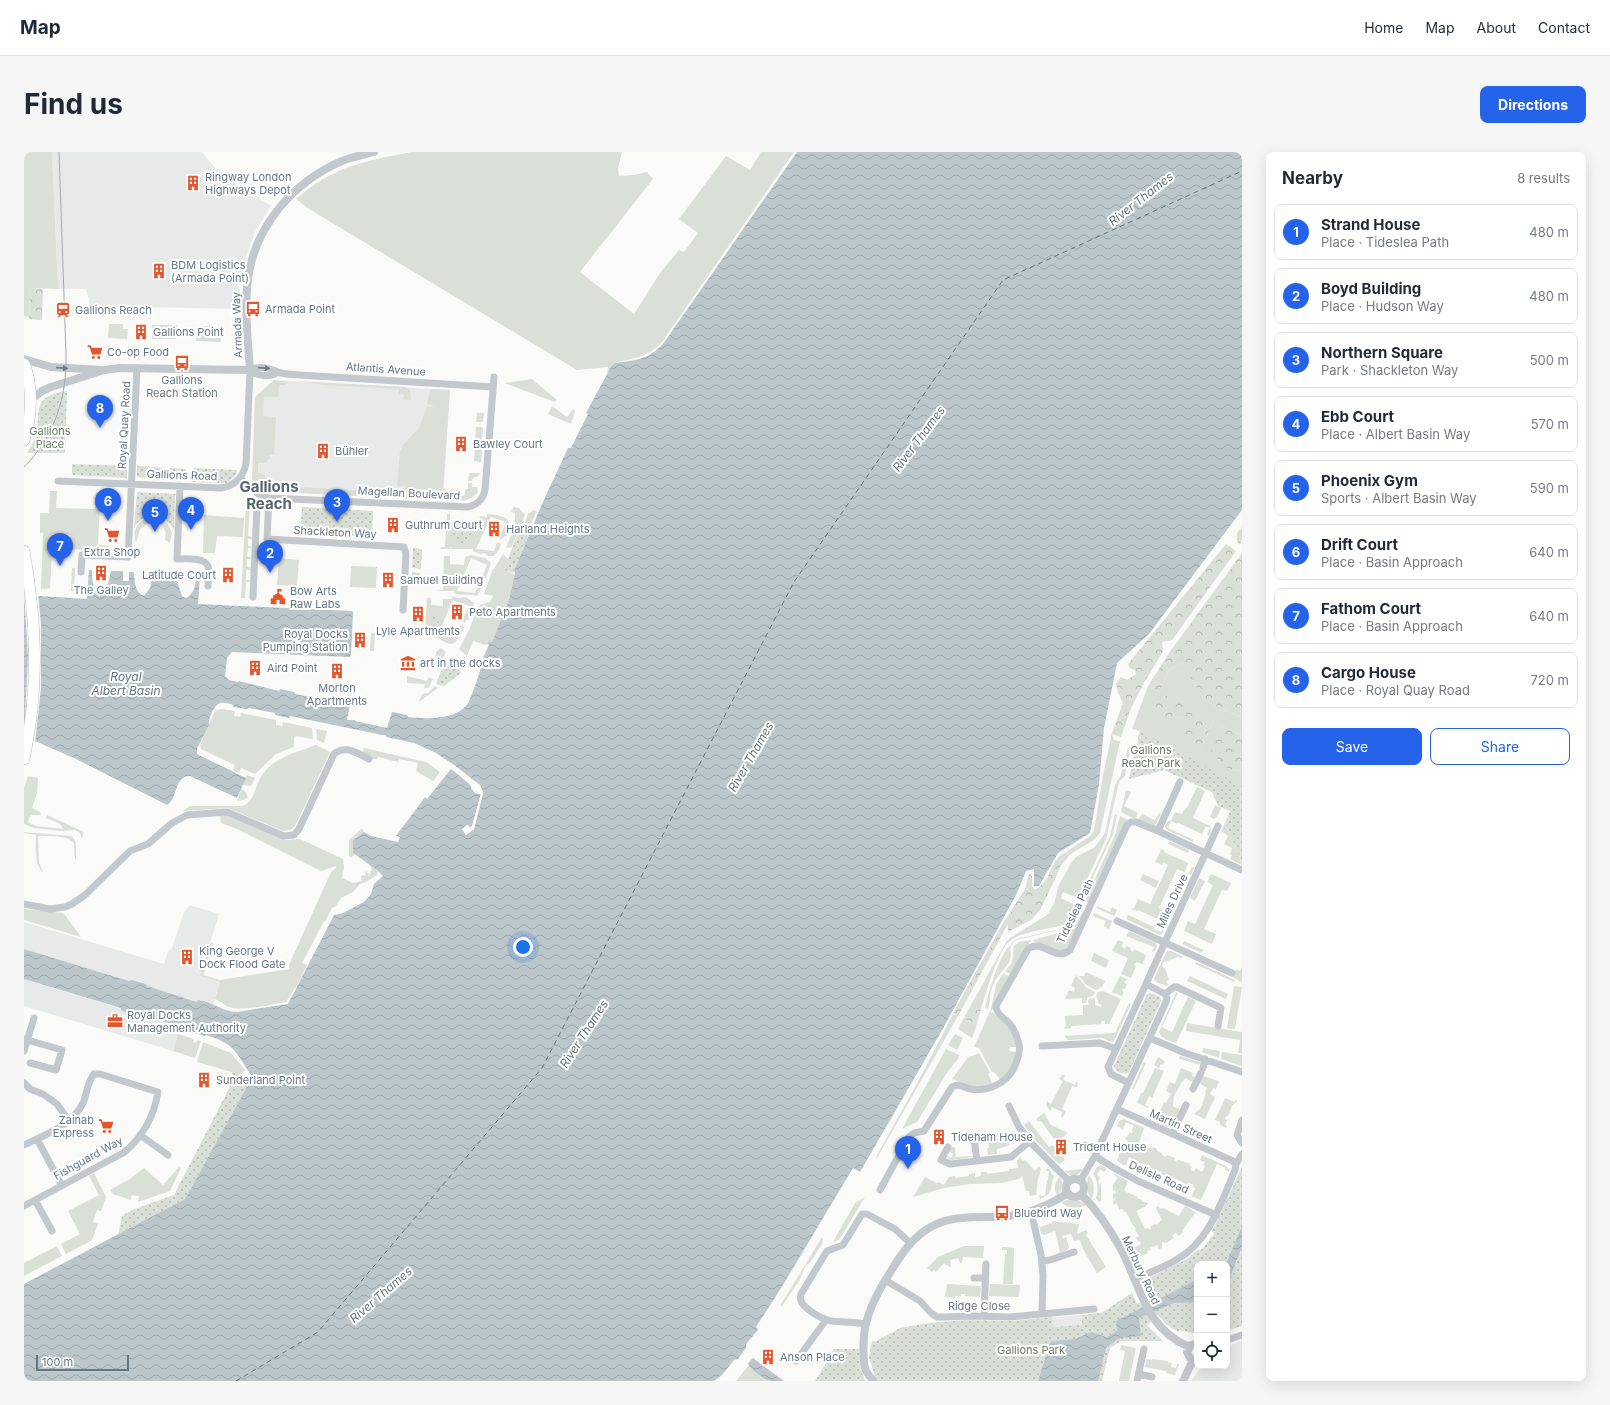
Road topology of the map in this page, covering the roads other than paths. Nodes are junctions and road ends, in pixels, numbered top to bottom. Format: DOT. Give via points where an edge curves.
graph roads {
  1 [pos="374,152"];
  2 [pos="24,359"];
  3 [pos="24,364"];
  4 [pos="137,368"];
  5 [pos="104,370"];
  6 [pos="250,370"];
  7 [pos="494,377"];
  8 [pos="493,387"];
  9 [pos="30,400"];
  10 [pos="24,440"];
  11 [pos="240,478"];
  12 [pos="58,481"];
  13 [pos="132,484"];
  14 [pos="180,486"];
  15 [pos="269,498"];
  16 [pos="257,507"];
  17 [pos="24,551"];
  18 [pos="81,572"];
  19 [pos="208,586"];
  20 [pos="253,597"];
  21 [pos="403,610"];
  22 [pos="24,759"];
  23 [pos="369,759"];
  24 [pos="1180,782"];
  25 [pos="1218,826"];
  26 [pos="1158,831"];
  27 [pos="1206,853"];
  28 [pos="1242,870"];
  29 [pos="24,904"];
  30 [pos="1117,921"];
  31 [pos="1165,943"];
  32 [pos="1232,972"];
  33 [pos="1146,984"];
  34 [pos="1165,994"];
  35 [pos="34,1018"];
  36 [pos="1218,1026"];
  37 [pos="1150,1038"];
  38 [pos="26,1039"];
  39 [pos="1042,1046"];
  40 [pos="1116,1049"];
  41 [pos="24,1051"];
  42 [pos="1205,1060"];
  43 [pos="30,1063"];
  44 [pos="1242,1072"];
  45 [pos="24,1083"];
  46 [pos="1129,1083"];
  47 [pos="1193,1089"];
  48 [pos="27,1090"];
  49 [pos="1186,1105"];
  50 [pos="1009,1106"];
  51 [pos="1118,1109"];
  52 [pos="1242,1120"];
  53 [pos="69,1121"];
  54 [pos="1172,1134"];
  55 [pos="140,1135"];
  56 [pos="974,1138"];
  57 [pos="37,1139"];
  58 [pos="1030,1141"];
  59 [pos="1242,1143"];
  60 [pos="24,1145"];
  61 [pos="948,1147"];
  62 [pos="1242,1154"];
  63 [pos="168,1155"];
  64 [pos="1096,1156"];
  65 [pos="977,1161"];
  66 [pos="1236,1164"];
  67 [pos="1069,1181"];
  68 [pos="1080,1181"];
  69 [pos="60,1186"];
  70 [pos="880,1190"];
  71 [pos="1068,1193"];
  72 [pos="1081,1194"];
  73 [pos="35,1200"];
  74 [pos="24,1206"];
  75 [pos="1031,1211"];
  76 [pos="1216,1215"];
  77 [pos="52,1230"];
  78 [pos="910,1243"];
  79 [pos="1074,1252"];
  80 [pos="1042,1261"];
  81 [pos="986,1264"];
  82 [pos="974,1278"];
  83 [pos="986,1278"];
  84 [pos="1134,1279"];
  85 [pos="885,1280"];
  86 [pos="1083,1302"];
  87 [pos="1094,1309"];
  88 [pos="1084,1310"];
  89 [pos="1042,1314"];
  90 [pos="984,1316"];
  91 [pos="826,1320"];
  92 [pos="866,1324"];
  93 [pos="1242,1335"];
  94 [pos="1230,1339"];
  95 [pos="1194,1344"];
  96 [pos="1189,1347"];
  97 [pos="1144,1349"];
  98 [pos="1194,1359"];
  99 [pos="796,1361"];
  100 [pos="1194,1362"];
  101 [pos="1138,1377"];
  102 [pos="1152,1377"];
  103 [pos="874,1381"];
  104 [pos="1183,1381"];
  1 -- 6 [label="street, Armada Way" via="343,161 321,172 285,200 267,224 254,251 248,279"];
  2 -- 5 [label="street, Atlantis Avenue, one-way" via="51,367"];
  3 -- 9 [label="highway" via="30,381"];
  4 -- 5 [label="street, Atlantis Avenue"];
  4 -- 6 [label="street, Atlantis Avenue"];
  4 -- 13 [label="street, Royal Quay Road"];
  5 -- 9 [label="street, Atlantis Avenue" via="42,390"];
  6 -- 8 [label="street, Atlantis Avenue" via="256,367 306,376"];
  6 -- 11 [label="street" via="246,464"];
  7 -- 8 [label="street, Magellan Boulevard"];
  8 -- 15 [label="street, Magellan Boulevard" via="485,490 482,498 472,506"];
  9 -- 10 [label="highway"];
  11 -- 14 [label="street, Gallions Road" via="227,487"];
  11 -- 15 [label="street, Magellan Boulevard" via="258,494"];
  12 -- 13 [label="street, Gallions Road"];
  13 -- 14 [label="street, Gallions Road"];
  13 -- 18 [label="street, Royal Quay Road" via="128,557 82,555"];
  14 -- 19 [label="street" via="177,559 202,561 207,564"];
  15 -- 21 [label="street, Shackleton Way" via="267,539 404,547 406,554"];
  16 -- 20 [label="street"];
  17 -- 22 [label="highway" via="34,624 35,671"];
  23 -- 29 [label="street" via="346,749 334,754 294,835 284,836 227,812 187,815 172,823 153,841 130,851 85,895 72,904 50,909"];
  24 -- 26 [label="street"];
  25 -- 27 [label="street, Miles Drive"];
  26 -- 27 [label="street"];
  26 -- 70 [label="street, Tideslea Path" via="1136,822 1127,825 1066,954 1059,955 1040,946 1028,949 996,1008 998,1014 1014,1030 1020,1047 1012,1072 989,1088 978,1090 960,1085 952,1087 924,1131 909,1137"];
  27 -- 28 [label="street"];
  27 -- 31 [label="street, Miles Drive"];
  30 -- 31 [label="street"];
  31 -- 32 [label="street"];
  31 -- 33 [label="street, Miles Drive"];
  33 -- 34 [label="street"];
  33 -- 40 [label="street, Miles Drive"];
  34 -- 36 [label="street" via="1177,987 1221,1008"];
  34 -- 37 [label="street" via="1166,1002"];
  35 -- 38 [label="street"];
  37 -- 42 [label="street"];
  37 -- 46 [label="street"];
  38 -- 41 [label="street"];
  38 -- 43 [label="street" via="62,1050 56,1070"];
  39 -- 40 [label="street" via="1100,1043"];
  40 -- 46 [label="street, Miles Drive" via="1108,1071"];
  42 -- 44 [label="street"];
  42 -- 47 [label="street"];
  45 -- 48 [label="street"];
  46 -- 51 [label="street"];
  48 -- 53 [label="street" via="43,1094 57,1104"];
  49 -- 54 [label="street"];
  50 -- 58 [label="street" via="1019,1127"];
  51 -- 54 [label="street, Martin Street"];
  51 -- 64 [label="street"];
  52 -- 59 [label="street" via="1237,1135"];
  53 -- 55 [label="street, Fishguard Way" via="78,1112 93,1074 100,1074 159,1091 151,1116"];
  53 -- 57 [label="street"];
  54 -- 66 [label="street, Martin Street"];
  55 -- 63 [label="street"];
  55 -- 69 [label="street, Fishguard Way" via="123,1153"];
  56 -- 65 [label="street"];
  57 -- 60 [label="street"];
  57 -- 69 [label="street"];
  58 -- 65 [label="street" via="1011,1156"];
  58 -- 67 [label="street"];
  61 -- 65 [label="street" via="941,1160 950,1164"];
  62 -- 66 [label="street"];
  64 -- 68 [label="street"];
  64 -- 76 [label="street, Delisle Road" via="1138,1181"];
  66 -- 76 [label="street"];
  67 -- 68 [label="street"];
  67 -- 71 [label="street"];
  68 -- 72 [label="street" via="1084,1189"];
  69 -- 73 [label="street, Fishguard Way"];
  71 -- 72 [label="street" via="1073,1196"];
  71 -- 75 [label="street"];
  72 -- 84 [label="street, Merbury Road" via="1112,1234"];
  73 -- 74 [label="street, Fishguard Way"];
  73 -- 77 [label="street"];
  75 -- 78 [label="street" via="1001,1217 965,1217 950,1220 928,1229"];
  75 -- 80 [label="street"];
  76 -- 84 [label="street" via="1206,1233 1186,1253 1177,1260"];
  78 -- 85 [label="street"];
  78 -- 91 [label="street" via="895,1229 867,1214 862,1214 843,1245 827,1251 800,1297 803,1305"];
  79 -- 80 [label="street"];
  80 -- 89 [label="street"];
  81 -- 83 [label="street"];
  82 -- 83 [label="street"];
  83 -- 90 [label="street"];
  84 -- 96 [label="street, Merbury Road" via="1156,1323 1168,1335"];
  85 -- 90 [label="street, Ridge Close" via="920,1301 937,1316"];
  85 -- 92 [label="street" via="872,1302"];
  86 -- 88 [label="street"];
  87 -- 88 [label="street, Ridge Close"];
  88 -- 89 [label="street, Ridge Close"];
  89 -- 90 [label="street, Ridge Close"];
  91 -- 92 [label="street"];
  91 -- 99 [label="street"];
  92 -- 103 [label="street" via="865,1364 866,1371"];
  93 -- 94 [label="street"];
  95 -- 96 [label="street"];
  96 -- 98 [label="street" via="1188,1356"];
  97 -- 101 [label="street"];
  100 -- 104 [label="street"];
  101 -- 102 [label="street"];
}
